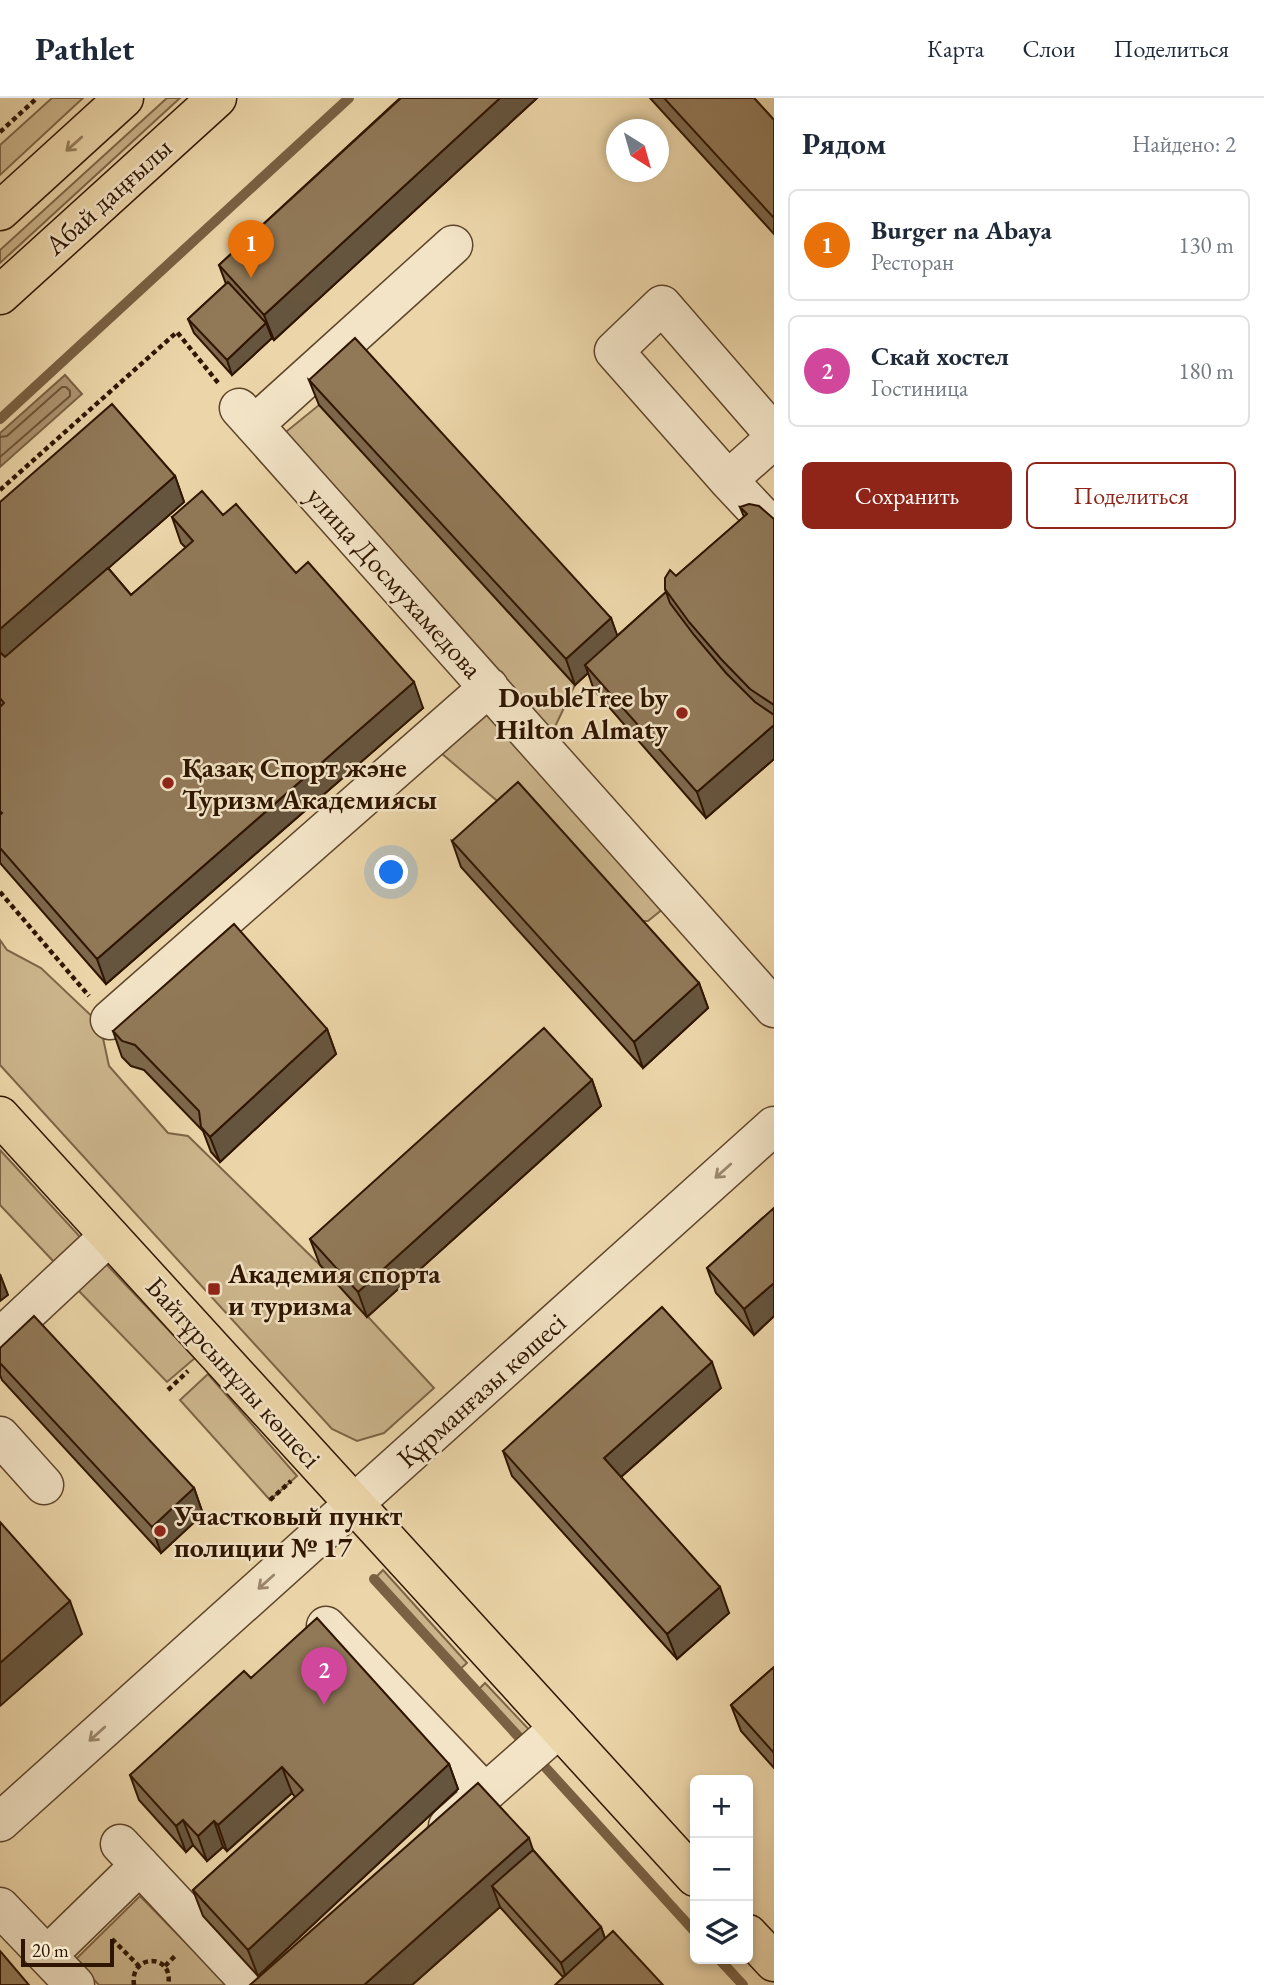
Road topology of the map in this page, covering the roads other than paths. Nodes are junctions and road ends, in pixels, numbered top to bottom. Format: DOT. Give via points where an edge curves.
graph roads {
  1 [pos="124,98"];
  2 [pos="217,98"];
  3 [pos="0,211"];
  4 [pos="453,245"];
  5 [pos="0,295"];
  6 [pos="774,437"];
  7 [pos="728,480"];
  8 [pos="774,529"];
  9 [pos="489,687"];
  10 [pos="774,1008"];
  11 [pos="110,1020"];
  12 [pos="0,1116"];
  13 [pos="774,1126"];
  14 [pos="109,1236"];
  15 [pos="0,1338"];
  16 [pos="0,1436"];
  17 [pos="44,1485"];
  18 [pos="354,1504"];
  19 [pos="326,1626"];
  20 [pos="559,1728"];
  21 [pos="485,1793"];
  22 [pos="0,1822"];
  23 [pos="424,1848"];
  24 [pos="690,1872"];
  25 [pos="0,1907"];
  26 [pos="753,1939"];
  27 [pos="62,1941"];
  28 [pos="774,1962"];
  29 [pos="267,1982"];
  30 [pos="75,1985"];
  1 -- 3 [label="main road, one-way"];
  2 -- 5 [label="main road, Абай даңғылы"];
  4 -- 9 [label="street, улица Досмухамедова" via="246,416"];
  6 -- 7 [label="street"];
  6 -- 7 [label="street" via="662,305 614,351"];
  7 -- 8 [label="street"];
  9 -- 10 [label="street, улица Досмухамедова"];
  9 -- 11 [label="street"];
  12 -- 14 [label="main road, Байтұрсынұлы көшесі"];
  13 -- 18 [label="street, Құрманғазы көшесі, one-way"];
  14 -- 15 [label="street"];
  14 -- 18 [label="main road, Байтұрсынұлы көшесі"];
  16 -- 17 [label="street"];
  18 -- 20 [label="main road, Байтұрсынұлы көшесі"];
  18 -- 22 [label="street, Құрманғазы көшесі, one-way"];
  19 -- 21 [label="street"];
  20 -- 21 [label="street"];
  20 -- 24 [label="main road, Байтұрсынұлы көшесі"];
  21 -- 23 [label="street"];
  25 -- 30 [label="street"];
  26 -- 28 [label="main road"];
  27 -- 29 [label="street" via="130,1854"];
}
